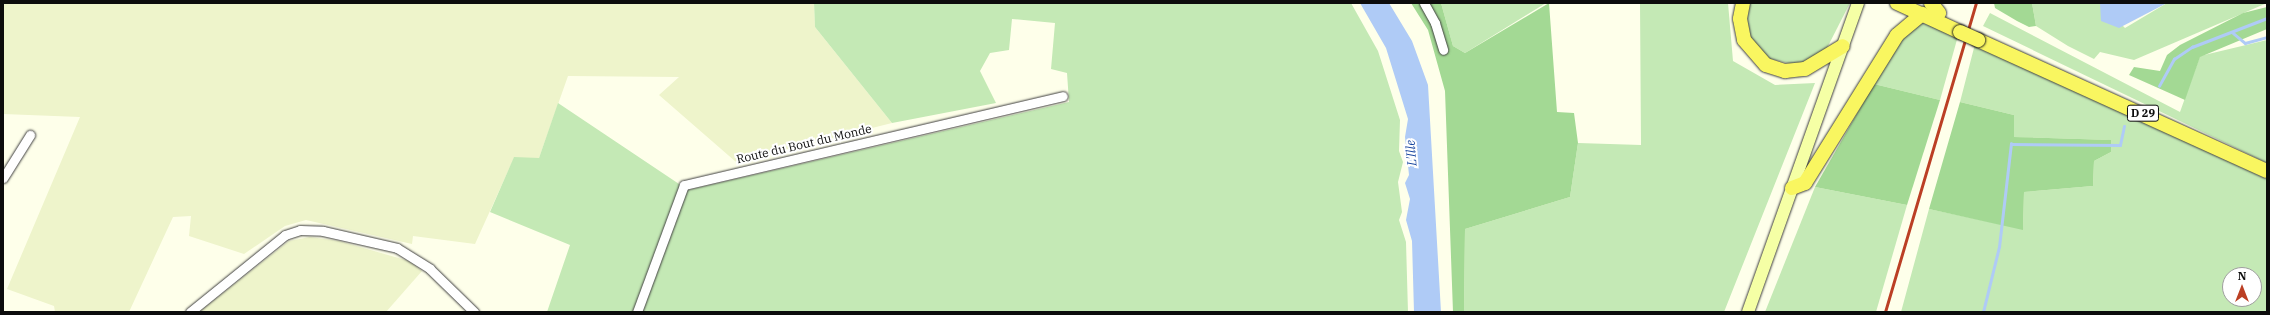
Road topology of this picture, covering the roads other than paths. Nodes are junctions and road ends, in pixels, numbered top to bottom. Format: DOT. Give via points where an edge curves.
graph roads {
  1 [pos="1424,3"];
  2 [pos="1743,3"];
  3 [pos="1858,3"];
  4 [pos="1897,3"];
  5 [pos="1920,8"];
  6 [pos="1935,8"];
  7 [pos="1962,28"];
  8 [pos="1843,46"];
  9 [pos="1444,50"];
  10 [pos="1062,96"];
  11 [pos="30,135"];
  12 [pos="6,164"];
  13 [pos="2267,171"];
  14 [pos="3,178"];
  15 [pos="1792,188"];
  16 [pos="190,312"];
  17 [pos="474,312"];
  18 [pos="637,312"];
  19 [pos="1748,312"];
  1 -- 9 [label="street" via="1435,23"];
  2 -- 8 [label="main road" via="1740,19 1744,40 1766,65 1785,71 1805,69"];
  3 -- 8 [label="main road"];
  4 -- 5 [label="main road, D 29"];
  5 -- 6 [label="main road, D 29"];
  5 -- 7 [label="main road, D 29"];
  5 -- 15 [label="main road" via="1902,28 1805,183"];
  6 -- 7 [label="main road, D 29"];
  7 -- 13 [label="main road, D 29"];
  8 -- 15 [label="main road"];
  10 -- 18 [label="street, Route du Bout du Monde" via="684,184"];
  11 -- 12 [label="street"];
  12 -- 14 [label="street"];
  15 -- 19 [label="main road"];
  16 -- 17 [label="street" via="285,235 300,230 323,231 397,248 430,269"];
}
